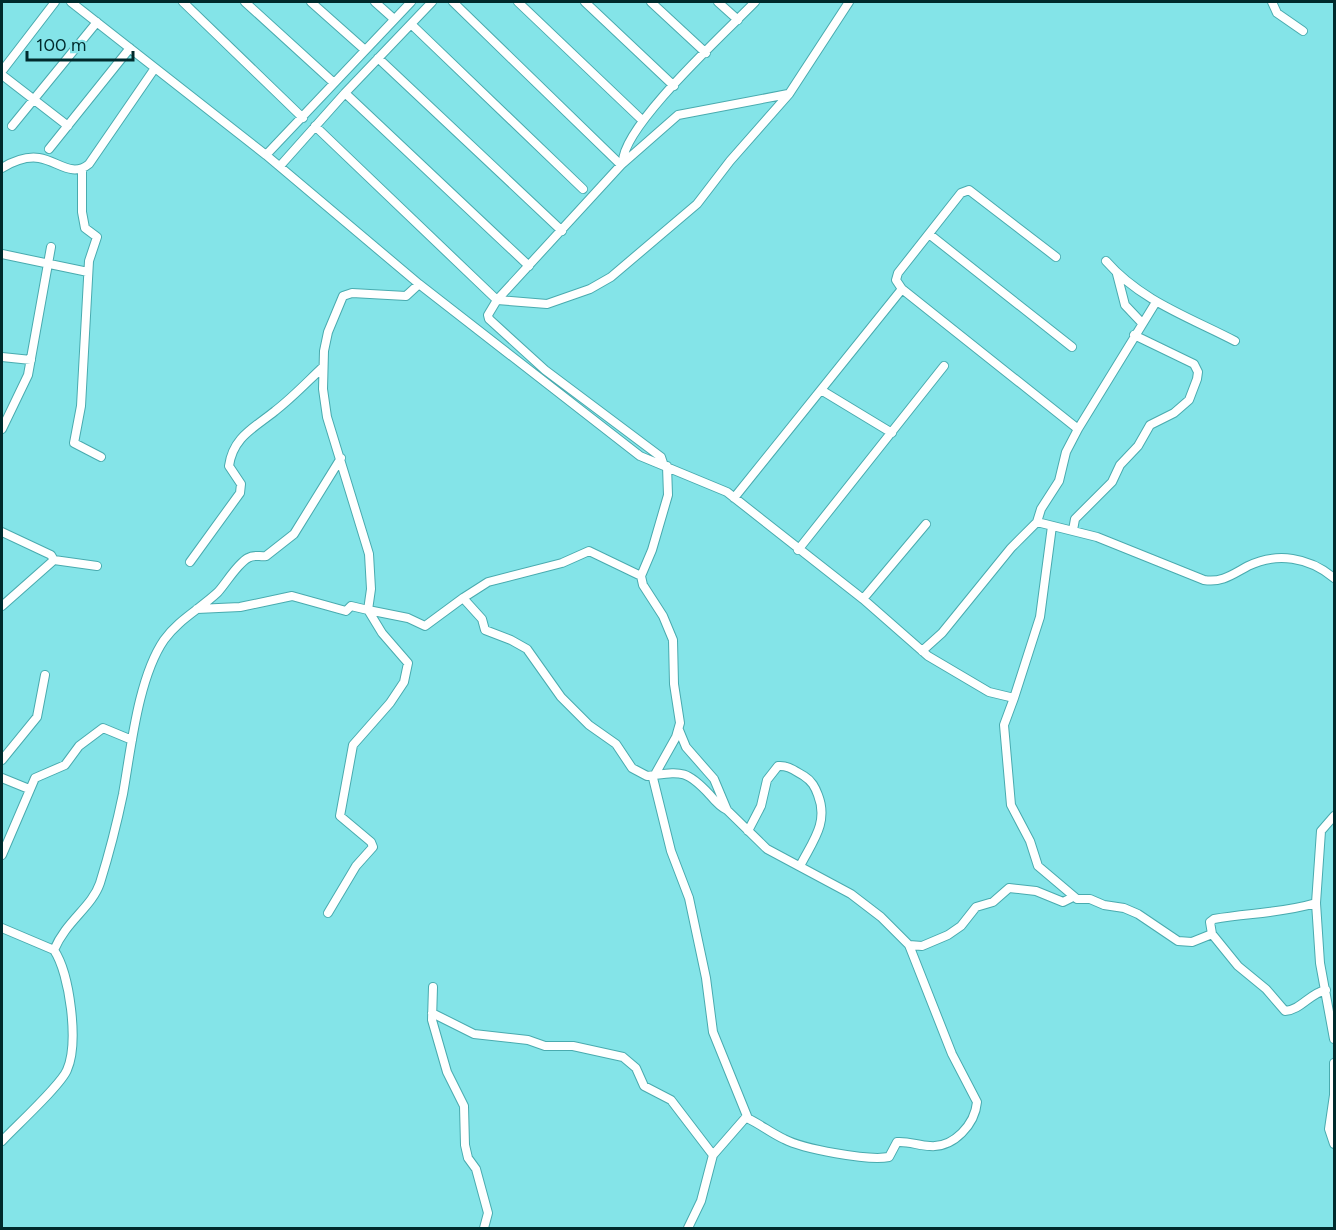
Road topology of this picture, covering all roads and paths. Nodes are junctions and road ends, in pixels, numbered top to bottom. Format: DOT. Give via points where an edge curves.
graph roads {
  1 [pos="55,2"];
  2 [pos="71,2"];
  3 [pos="183,2"];
  4 [pos="245,2"];
  5 [pos="311,2"];
  6 [pos="375,2"];
  7 [pos="411,2"];
  8 [pos="432,2"];
  9 [pos="453,2"];
  10 [pos="518,2"];
  11 [pos="585,2"];
  12 [pos="651,2"];
  13 [pos="718,2"];
  14 [pos="755,2"];
  15 [pos="849,2"];
  16 [pos="1272,2"];
  17 [pos="394,20"];
  18 [pos="738,20"];
  19 [pos="97,22"];
  20 [pos="411,24"];
  21 [pos="1303,31"];
  22 [pos="130,48"];
  23 [pos="365,50"];
  24 [pos="706,53"];
  25 [pos="378,58"];
  26 [pos="155,68"];
  27 [pos="2,73"];
  28 [pos="334,83"];
  29 [pos="674,86"];
  30 [pos="345,93"];
  31 [pos="789,94"];
  32 [pos="33,100"];
  33 [pos="303,118"];
  34 [pos="642,120"];
  35 [pos="12,126"];
  36 [pos="68,126"];
  37 [pos="315,126"];
  38 [pos="49,148"];
  39 [pos="266,155"];
  40 [pos="622,164"];
  41 [pos="280,166"];
  42 [pos="2,168"];
  43 [pos="82,170"];
  44 [pos="583,189"];
  45 [pos="562,231"];
  46 [pos="929,234"];
  47 [pos="51,247"];
  48 [pos="2,254"];
  49 [pos="1056,257"];
  50 [pos="1106,261"];
  51 [pos="48,263"];
  52 [pos="529,266"];
  53 [pos="88,272"];
  54 [pos="1117,273"];
  55 [pos="419,284"];
  56 [pos="902,289"];
  57 [pos="497,300"];
  58 [pos="1156,302"];
  59 [pos="1142,323"];
  60 [pos="1134,335"];
  61 [pos="1235,341"];
  62 [pos="1072,347"];
  63 [pos="2,357"];
  64 [pos="31,360"];
  65 [pos="944,366"];
  66 [pos="323,367"];
  67 [pos="821,390"];
  68 [pos="2,429"];
  69 [pos="1078,429"];
  70 [pos="892,434"];
  71 [pos="101,457"];
  72 [pos="341,458"];
  73 [pos="665,466"];
  74 [pos="735,498"];
  75 [pos="1037,522"];
  76 [pos="926,524"];
  77 [pos="1052,526"];
  78 [pos="1073,530"];
  79 [pos="2,532"];
  80 [pos="798,550"];
  81 [pos="54,561"];
  82 [pos="190,562"];
  83 [pos="97,566"];
  84 [pos="641,576"];
  85 [pos="1335,578"];
  86 [pos="463,598"];
  87 [pos="862,599"];
  88 [pos="2,606"];
  89 [pos="196,609"];
  90 [pos="368,610"];
  91 [pos="922,651"];
  92 [pos="45,675"];
  93 [pos="1014,698"];
  94 [pos="679,730"];
  95 [pos="132,740"];
  96 [pos="2,760"];
  97 [pos="654,775"];
  98 [pos="2,778"];
  99 [pos="29,789"];
  100 [pos="727,810"];
  101 [pos="1335,816"];
  102 [pos="748,831"];
  103 [pos="2,855"];
  104 [pos="800,866"];
  105 [pos="1073,897"];
  106 [pos="1316,903"];
  107 [pos="328,913"];
  108 [pos="2,928"];
  109 [pos="1212,934"];
  110 [pos="909,945"];
  111 [pos="54,950"];
  112 [pos="433,987"];
  113 [pos="1326,990"];
  114 [pos="432,1013"];
  115 [pos="1334,1038"];
  116 [pos="1335,1064"];
  117 [pos="747,1118"];
  118 [pos="2,1141"];
  119 [pos="1335,1144"];
  120 [pos="713,1155"];
  121 [pos="484,1228"];
  122 [pos="688,1228"];
  1 -- 27 [label="street"];
  2 -- 19 [label="street"];
  3 -- 33 [label="street"];
  4 -- 28 [label="street"];
  5 -- 23 [label="street"];
  6 -- 17 [label="street"];
  7 -- 17 [label="street"];
  8 -- 20 [label="street"];
  9 -- 40 [label="street"];
  10 -- 34 [label="street"];
  11 -- 29 [label="street"];
  12 -- 24 [label="street"];
  13 -- 18 [label="street"];
  14 -- 18 [label="street"];
  15 -- 31 [label="street"];
  16 -- 21 [label="street" via="1277,13"];
  17 -- 23 [label="street"];
  18 -- 24 [label="street"];
  19 -- 22 [label="street"];
  19 -- 32 [label="street"];
  20 -- 25 [label="street"];
  20 -- 44 [label="street"];
  22 -- 26 [label="street"];
  22 -- 36 [label="street"];
  23 -- 28 [label="street"];
  24 -- 29 [label="street"];
  25 -- 30 [label="street"];
  25 -- 45 [label="street"];
  26 -- 39 [label="street"];
  26 -- 43 [label="street"];
  27 -- 32 [label="street"];
  28 -- 33 [label="street"];
  29 -- 34 [label="street"];
  30 -- 37 [label="street"];
  30 -- 52 [label="street"];
  31 -- 40 [label="street" via="678,115"];
  31 -- 57 [label="street" via="697,204 611,277 547,304"];
  32 -- 35 [label="street"];
  32 -- 36 [label="street"];
  33 -- 39 [label="street"];
  34 -- 40 [label="street" via="624,149"];
  36 -- 38 [label="street"];
  37 -- 41 [label="street"];
  37 -- 57 [label="street"];
  39 -- 41 [label="street"];
  40 -- 45 [label="street"];
  41 -- 55 [label="street"];
  42 -- 43 [label="street" via="37,158 74,171"];
  43 -- 53 [label="street" via="85,228 98,237"];
  45 -- 52 [label="street"];
  46 -- 49 [label="street" via="961,193 969,190"];
  46 -- 56 [label="street" via="898,273 897,284"];
  46 -- 62 [label="street"];
  47 -- 51 [label="street"];
  48 -- 51 [label="street"];
  50 -- 54 [label="street"];
  51 -- 53 [label="street"];
  51 -- 64 [label="street"];
  52 -- 57 [label="street"];
  53 -- 71 [label="street" via="81,406 74,443"];
  54 -- 58 [label="street"];
  54 -- 59 [label="street" via="1125,305"];
  55 -- 66 [label="street" via="406,296 343,296 328,332"];
  55 -- 73 [label="street" via="640,456"];
  56 -- 67 [label="street"];
  56 -- 69 [label="street"];
  57 -- 73 [label="street" via="489,319 545,370 659,456"];
  58 -- 59 [label="street"];
  58 -- 61 [label="street"];
  59 -- 60 [label="street"];
  60 -- 69 [label="street"];
  60 -- 78 [label="street" via="1194,364 1198,372 1195,387 1174,413 1150,425 1112,482 1075,519"];
  63 -- 64 [label="street"];
  64 -- 68 [label="street" via="22,391"];
  65 -- 70 [label="street"];
  66 -- 72 [label="street" via="327,417"];
  66 -- 82 [label="street" via="273,412 245,431 229,466 241,484 240,493"];
  67 -- 70 [label="street"];
  67 -- 74 [label="street"];
  69 -- 75 [label="street" via="1066,452 1059,481"];
  70 -- 80 [label="street"];
  72 -- 89 [label="street" via="294,534 266,556 246,559 217,593"];
  72 -- 90 [label="street" via="369,554"];
  73 -- 74 [label="street" via="712,484"];
  73 -- 84 [label="street" via="668,495"];
  74 -- 80 [label="street"];
  75 -- 77 [label="street"];
  75 -- 91 [label="street"];
  76 -- 87 [label="street"];
  77 -- 78 [label="street"];
  77 -- 93 [label="street" via="1040,617"];
  78 -- 85 [label="street" via="1204,580 1223,579 1260,560 1280,557 1310,563"];
  79 -- 81 [label="street" via="51,555"];
  80 -- 87 [label="street"];
  81 -- 83 [label="street"];
  81 -- 88 [label="street"];
  84 -- 86 [label="street" via="589,551 562,563 488,582"];
  84 -- 94 [label="street" via="673,640"];
  86 -- 90 [label="street" via="424,626 408,618"];
  86 -- 97 [label="street" via="482,619 485,630 527,650 561,697 589,725 616,744 632,768 645,776"];
  87 -- 91 [label="street"];
  89 -- 90 [label="street" via="240,607 292,596 337,610 346,611 351,606"];
  89 -- 95 [label="street" via="171,632 156,655"];
  90 -- 107 [label="street" via="408,663 409,670 384,711 353,745 340,816 373,847 356,866"];
  91 -- 93 [label="street" via="989,692"];
  92 -- 96 [label="street" via="37,717"];
  93 -- 105 [label="street" via="1004,725 1011,805 1038,866"];
  94 -- 97 [label="street"];
  94 -- 100 [label="street" via="686,747 714,778"];
  95 -- 99 [label="street" via="107,728 100,730 79,746 65,765 35,777"];
  95 -- 111 [label="street" via="99,884 91,900 61,933"];
  97 -- 100 [label="street" via="665,772 694,779"];
  97 -- 117 [label="street" via="671,851 689,898 706,978 712,1032 746,1107"];
  98 -- 99 [label="street"];
  99 -- 103 [label="street"];
  100 -- 102 [label="street"];
  101 -- 106 [label="street" via="1321,831"];
  102 -- 104 [label="street" via="767,849"];
  102 -- 104 [label="street" via="767,780 778,766 809,779 823,812 820,829"];
  104 -- 110 [label="street" via="851,894"];
  105 -- 109 [label="street" via="1124,908 1178,941 1192,942"];
  105 -- 110 [label="street" via="1063,902 1036,891 1009,888 993,902 976,908 948,935 922,946"];
  106 -- 109 [label="street" via="1286,912 1265,911 1214,919 1210,922"];
  106 -- 113 [label="street"];
  108 -- 111 [label="street"];
  109 -- 113 [label="street" via="1284,1011 1297,1008"];
  110 -- 117 [label="street" via="963,1080 976,1099 976,1112 967,1128 938,1146 897,1142 889,1157 879,1159 787,1140"];
  111 -- 118 [label="street" via="64,971 71,1019 67,1071"];
  112 -- 114 [label="street"];
  113 -- 115 [label="street"];
  114 -- 120 [label="street" via="474,1034 528,1040 545,1046 573,1046 623,1057 636,1068 644,1086 671,1100"];
  114 -- 121 [label="street" via="447,1072 464,1106 465,1145 488,1213"];
  116 -- 119 [label="street" via="1329,1129"];
  117 -- 120 [label="street"];
  120 -- 122 [label="street" via="701,1201"];
}
